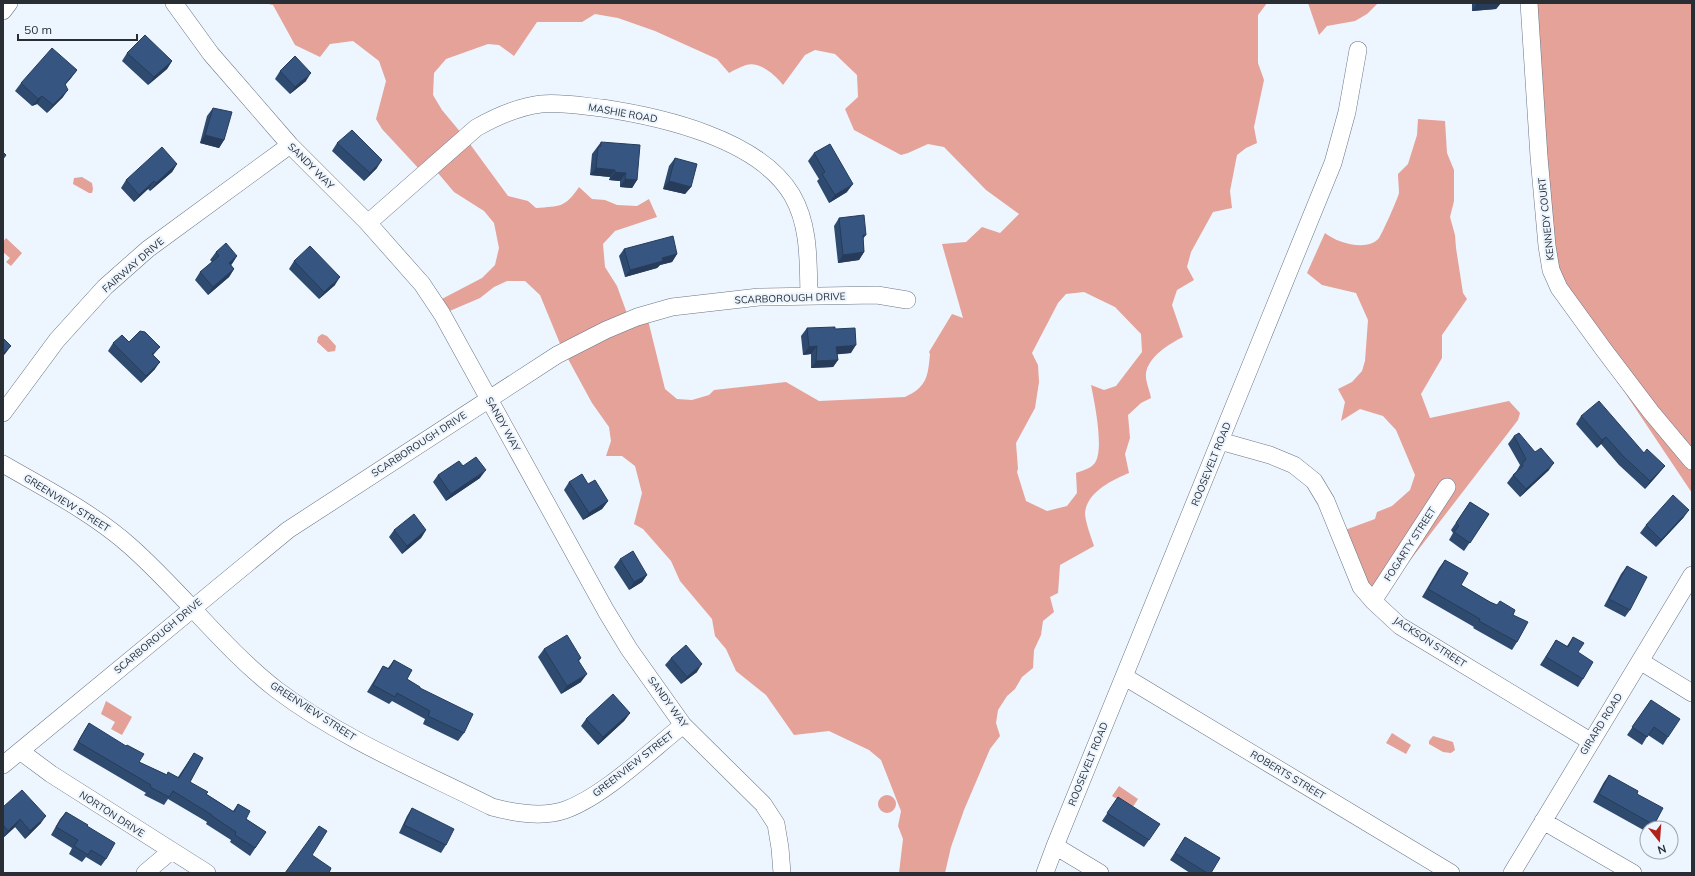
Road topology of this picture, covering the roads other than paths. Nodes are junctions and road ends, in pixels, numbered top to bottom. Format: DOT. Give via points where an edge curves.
graph roads {
  1 [pos="10,3"];
  2 [pos="174,3"];
  3 [pos="1529,3"];
  4 [pos="3,10"];
  5 [pos="1358,50"];
  6 [pos="290,145"];
  7 [pos="368,223"];
  8 [pos="809,296"];
  9 [pos="907,300"];
  10 [pos="489,399"];
  11 [pos="3,413"];
  12 [pos="1220,441"];
  13 [pos="1692,461"];
  14 [pos="3,464"];
  15 [pos="1447,487"];
  16 [pos="1692,575"];
  17 [pos="1373,602"];
  18 [pos="192,608"];
  19 [pos="1640,661"];
  20 [pos="1125,676"];
  21 [pos="1692,693"];
  22 [pos="683,725"];
  23 [pos="1590,741"];
  24 [pos="20,751"];
  25 [pos="3,765"];
  26 [pos="1543,821"];
  27 [pos="1054,846"];
  28 [pos="171,851"];
  29 [pos="145,873"];
  30 [pos="207,873"];
  31 [pos="782,873"];
  32 [pos="1045,873"];
  33 [pos="1100,873"];
  34 [pos="1451,873"];
  35 [pos="1512,873"];
  36 [pos="1632,873"];
  1 -- 4 [label="street"];
  2 -- 6 [label="street, SANDY WAY" via="211,54"];
  3 -- 13 [label="street, KENNEDY COURT" via="1543,202 1551,270 1559,288 1604,350"];
  5 -- 12 [label="street, ROOSEVELT ROAD" via="1347,112 1333,163"];
  6 -- 7 [label="street, SANDY WAY"];
  6 -- 11 [label="street, FAIRWAY DRIVE" via="148,249 105,287 57,340"];
  7 -- 8 [label="street, MASHIE ROAD" via="476,128 503,114 542,104 571,104 640,114 684,126 742,150 784,183 800,211 804,228"];
  7 -- 10 [label="street, SANDY WAY" via="422,284 442,314"];
  8 -- 9 [label="street, SCARBOROUGH DRIVE" via="877,295"];
  8 -- 10 [label="street, SCARBOROUGH DRIVE" via="759,296 721,300 672,307 637,317 557,355"];
  10 -- 18 [label="street, SCARBOROUGH DRIVE" via="288,530"];
  10 -- 22 [label="street, SANDY WAY" via="606,611 629,649"];
  12 -- 17 [label="street, JACKSON STREET" via="1270,455 1294,465 1314,481 1326,501 1362,587"];
  12 -- 20 [label="street, ROOSEVELT ROAD"];
  14 -- 18 [label="street, GREENVIEW STREET" via="114,533 144,559"];
  15 -- 17 [label="street, FOGARTY STREET"];
  16 -- 19 [label="street, GIRARD ROAD"];
  17 -- 23 [label="street, JACKSON STREET" via="1400,626"];
  18 -- 22 [label="street, GREENVIEW STREET" via="256,673 342,732 492,807 514,813 543,814 564,811 605,788"];
  18 -- 24 [label="street, SCARBOROUGH DRIVE"];
  19 -- 21 [label="street"];
  19 -- 23 [label="street, GIRARD ROAD"];
  20 -- 27 [label="street, ROOSEVELT ROAD"];
  20 -- 34 [label="street, ROBERTS STREET"];
  22 -- 31 [label="street, SANDY WAY" via="763,804 776,824"];
  23 -- 26 [label="street, GIRARD ROAD"];
  24 -- 25 [label="street, SCARBOROUGH DRIVE"];
  24 -- 28 [label="street, NORTON DRIVE" via="51,774"];
  26 -- 35 [label="street, GIRARD ROAD"];
  26 -- 36 [label="street"];
  27 -- 32 [label="street, ROOSEVELT ROAD"];
  27 -- 33 [label="street"];
  28 -- 29 [label="street"];
  28 -- 30 [label="street, NORTON DRIVE"];
}
